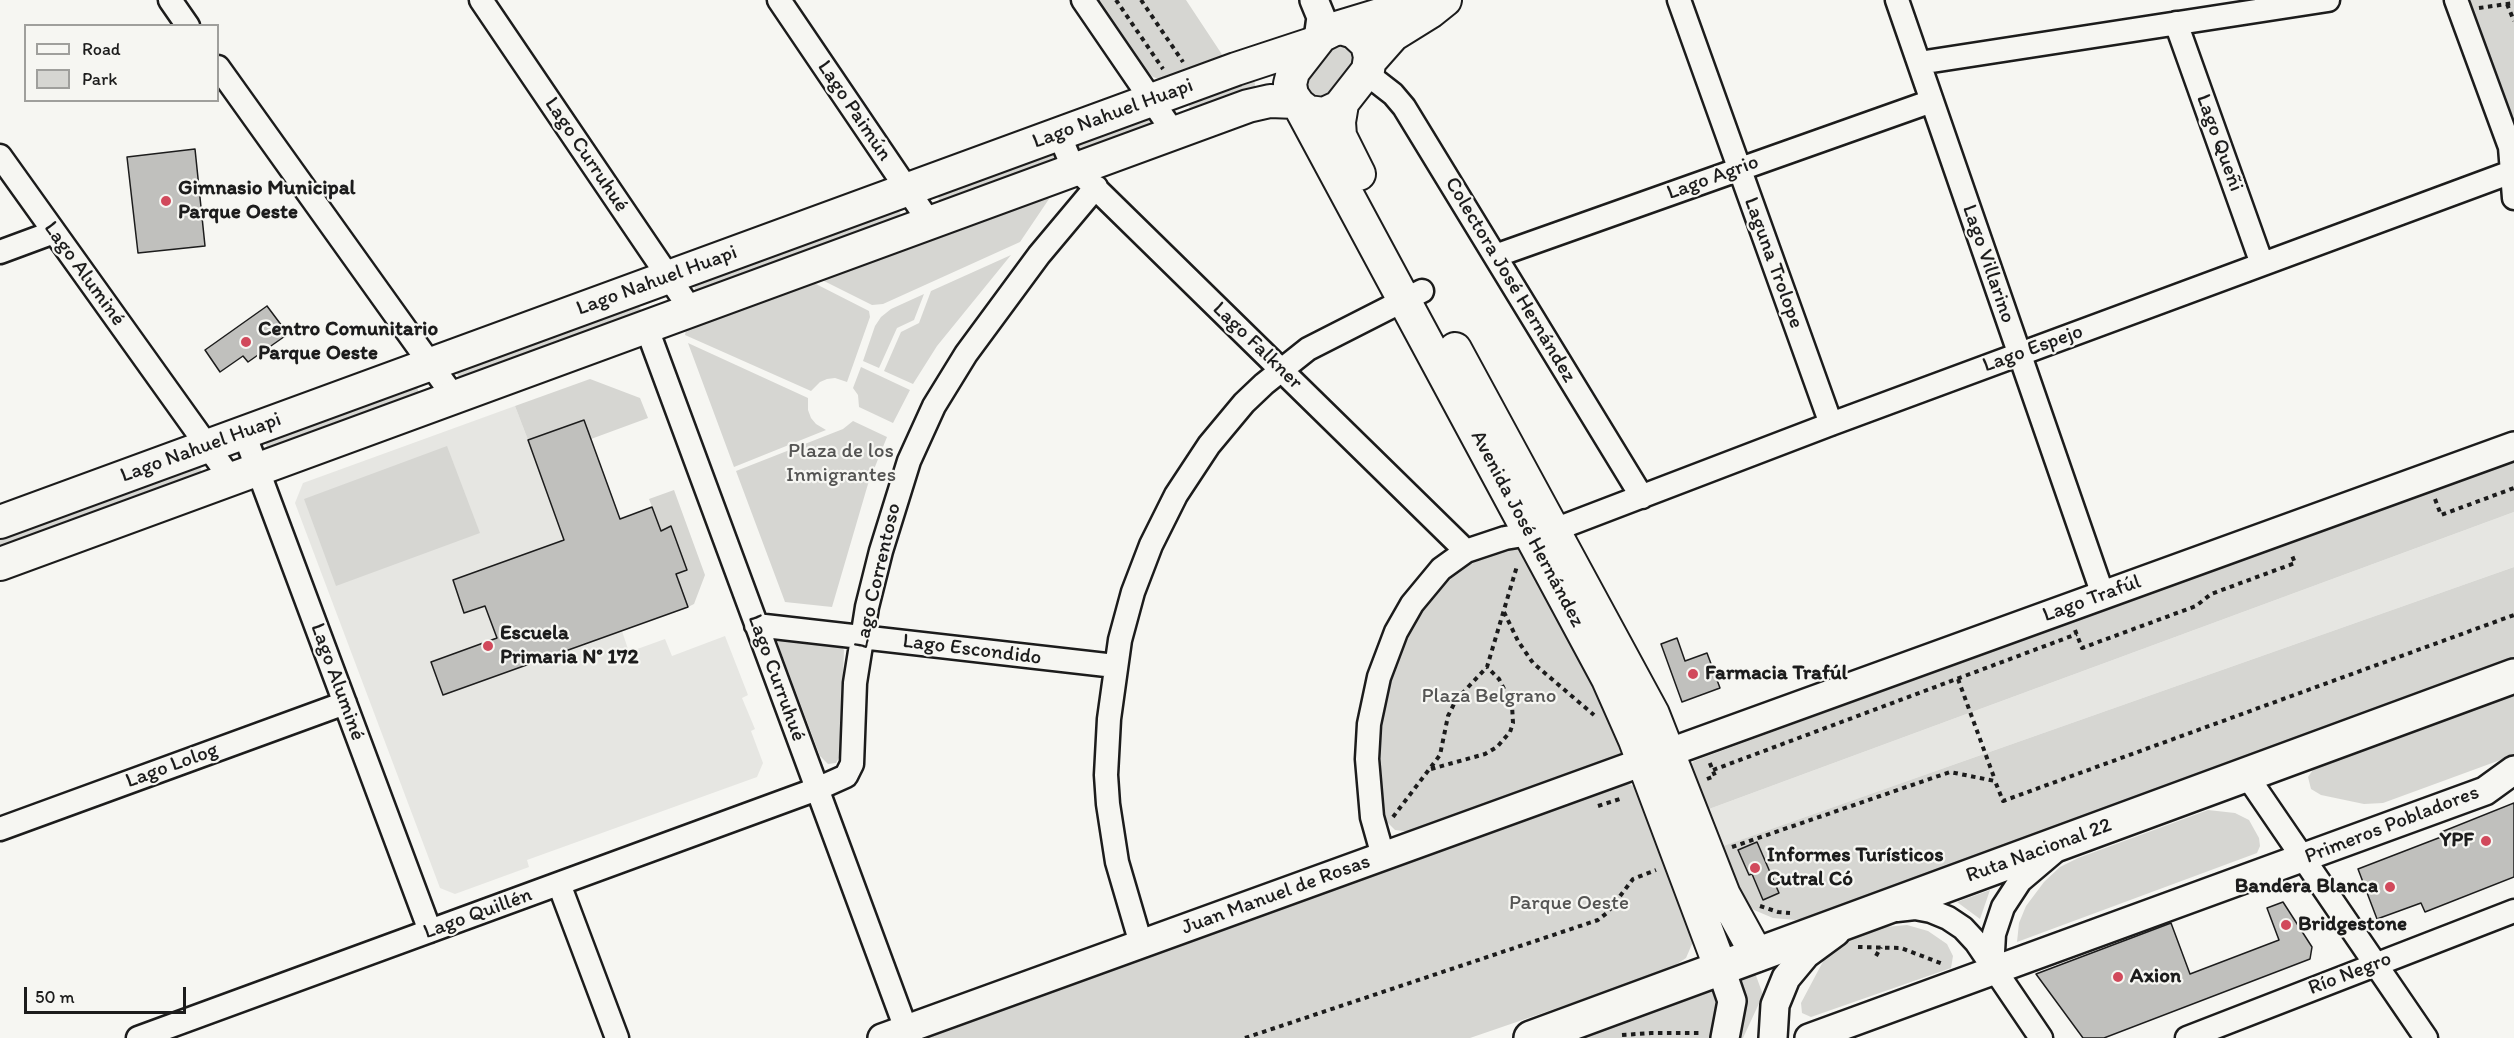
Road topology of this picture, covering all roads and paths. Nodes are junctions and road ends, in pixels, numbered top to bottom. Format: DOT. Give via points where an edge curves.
graph roads {
  1 [pos="170,0"];
  2 [pos="481,0"];
  3 [pos="779,0"];
  4 [pos="1083,0"];
  5 [pos="1116,0"];
  6 [pos="1141,0"];
  7 [pos="1314,0"];
  8 [pos="1417,0"];
  9 [pos="1445,0"];
  10 [pos="1679,0"];
  11 [pos="1897,0"];
  12 [pos="2328,0"];
  13 [pos="2514,3"];
  14 [pos="2466,4"];
  15 [pos="2507,4"];
  16 [pos="1371,9"];
  17 [pos="2514,21"];
  18 [pos="2176,23"];
  19 [pos="187,24"];
  20 [pos="1322,37"];
  21 [pos="1919,63"];
  22 [pos="1369,64"];
  23 [pos="219,68"];
  24 [pos="1190,71"];
  25 [pos="1160,89"];
  26 [pos="1932,101"];
  27 [pos="1297,104"];
  28 [pos="1342,104"];
  29 [pos="1174,133"];
  30 [pos="1059,134"];
  31 [pos="0,156"];
  32 [pos="1739,169"];
  33 [pos="2513,171"];
  34 [pos="1086,178"];
  35 [pos="907,190"];
  36 [pos="2514,198"];
  37 [pos="930,223"];
  38 [pos="54,232"];
  39 [pos="0,252"];
  40 [pos="1495,256"];
  41 [pos="2262,264"];
  42 [pos="669,277"];
  43 [pos="1413,295"];
  44 [pos="691,310"];
  45 [pos="646,326"];
  46 [pos="2019,354"];
  47 [pos="430,364"];
  48 [pos="1281,369"];
  49 [pos="454,397"];
  50 [pos="1831,424"];
  51 [pos="244,432"];
  52 [pos="208,446"];
  53 [pos="2514,446"];
  54 [pos="244,474"];
  55 [pos="2514,488"];
  56 [pos="1642,497"];
  57 [pos="2424,503"];
  58 [pos="0,522"];
  59 [pos="1534,542"];
  60 [pos="2302,548"];
  61 [pos="1466,551"];
  62 [pos="0,564"];
  63 [pos="2103,595"];
  64 [pos="1504,612"];
  65 [pos="2514,615"];
  66 [pos="2072,621"];
  67 [pos="756,625"];
  68 [pos="2077,634"];
  69 [pos="862,637"];
  70 [pos="1115,666"];
  71 [pos="1487,667"];
  72 [pos="2514,676"];
  73 [pos="1958,678"];
  74 [pos="345,703"];
  75 [pos="1603,722"];
  76 [pos="1707,755"];
  77 [pos="1656,757"];
  78 [pos="1430,769"];
  79 [pos="1713,770"];
  80 [pos="2514,770"];
  81 [pos="2246,773"];
  82 [pos="1705,780"];
  83 [pos="1995,781"];
  84 [pos="2514,786"];
  85 [pos="817,789"];
  86 [pos="2485,791"];
  87 [pos="1394,824"];
  88 [pos="0,829"];
  89 [pos="2071,840"];
  90 [pos="1731,848"];
  91 [pos="1383,856"];
  92 [pos="2304,858"];
  93 [pos="1661,868"];
  94 [pos="559,884"];
  95 [pos="2514,911"];
  96 [pos="1856,928"];
  97 [pos="430,931"];
  98 [pos="1141,944"];
  99 [pos="1882,947"];
  100 [pos="1757,955"];
  101 [pos="1876,956"];
  102 [pos="2376,964"];
  103 [pos="1951,968"];
  104 [pos="1721,969"];
  105 [pos="1995,970"];
  106 [pos="1775,1005"];
  107 [pos="894,1034"];
  108 [pos="1715,1035"];
  109 [pos="1619,1036"];
  110 [pos="138,1038"];
  111 [pos="617,1038"];
  112 [pos="1245,1038"];
  113 [pos="1531,1038"];
  114 [pos="1773,1038"];
  115 [pos="1809,1038"];
  116 [pos="2041,1038"];
  117 [pos="2187,1038"];
  118 [pos="2426,1038"];
  1 -- 19 [label="street"];
  2 -- 42 [label="street, Lago Curruhué"];
  3 -- 35 [label="street, Lago Paimún"];
  4 -- 25 [label="street"];
  5 -- 25 [label="path"];
  6 -- 24 [label="path"];
  7 -- 20 [label="street" via="1321,17"];
  8 -- 16 [label="main road, Lago Nahuel Huapi"];
  9 -- 22 [label="main road" via="1393,35"];
  10 -- 32 [label="street, Laguna Trolope"];
  11 -- 21 [label="street, Lago Villarino"];
  12 -- 18 [label="street"];
  13 -- 15 [label="path"];
  14 -- 15 [label="path"];
  14 -- 33 [label="street" via="2509,142"];
  15 -- 17 [label="path"];
  16 -- 20 [label="main road, Lago Nahuel Huapi"];
  16 -- 22 [label="street"];
  18 -- 21 [label="street"];
  18 -- 41 [label="street, Lago Queñi"];
  20 -- 22 [label="main road" via="1346,29 1358,34 1367,44"];
  20 -- 25 [label="main road, Lago Nahuel Huapi" via="1236,69"];
  20 -- 27 [label="main road, Avenida José Hernández" via="1291,76 1290,88"];
  21 -- 26 [label="street, Lago Villarino"];
  22 -- 28 [label="main road"];
  22 -- 40 [label="street, Colectora José Hernández" via="1404,107"];
  23 -- 47 [label="street"];
  25 -- 29 [label="street"];
  25 -- 30 [label="main road, Lago Nahuel Huapi"];
  26 -- 32 [label="street, Lago Agrio"];
  26 -- 46 [label="street, Lago Villarino"];
  27 -- 28 [label="main road" via="1320,114"];
  27 -- 29 [label="main road, Lago Nahuel Huapi" via="1255,103"];
  27 -- 43 [label="main road, Avenida José Hernández"];
  28 -- 43 [label="main road, Avenida José Hernández" via="1342,143"];
  29 -- 34 [label="main road, Lago Nahuel Huapi"];
  30 -- 34 [label="street, Lago Falkner" via="1069,158"];
  30 -- 35 [label="main road, Lago Nahuel Huapi"];
  31 -- 38 [label="street, Lago Aluminé"];
  32 -- 40 [label="street, Lago Agrio"];
  32 -- 50 [label="street, Laguna Trolope"];
  33 -- 36 [label="street"];
  33 -- 41 [label="street, Lago Espejo"];
  34 -- 37 [label="main road, Lago Nahuel Huapi"];
  34 -- 48 [label="street, Lago Falkner"];
  34 -- 69 [label="street, Lago Correntoso" via="1074,211 966,354 934,406 899,491"];
  35 -- 37 [label="street, Lago Paimún"];
  35 -- 42 [label="main road, Lago Nahuel Huapi"];
  37 -- 44 [label="main road, Lago Nahuel Huapi"];
  38 -- 39 [label="street"];
  38 -- 52 [label="street, Lago Aluminé"];
  40 -- 56 [label="street, Colectora José Hernández"];
  41 -- 46 [label="street, Lago Espejo"];
  42 -- 44 [label="street, Lago Curruhué"];
  42 -- 47 [label="main road, Lago Nahuel Huapi"];
  43 -- 48 [label="street" via="1323,340"];
  43 -- 59 [label="main road, Avenida José Hernández"];
  44 -- 45 [label="main road, Lago Nahuel Huapi"];
  45 -- 49 [label="main road, Lago Nahuel Huapi"];
  45 -- 67 [label="street, Lago Curruhué"];
  46 -- 50 [label="street, Lago Espejo"];
  46 -- 63 [label="street, Lago Villarino"];
  47 -- 49 [label="street"];
  47 -- 51 [label="main road, Lago Nahuel Huapi"];
  48 -- 61 [label="street, Lago Falkner"];
  48 -- 70 [label="street" via="1232,416 1176,495 1133,592"];
  49 -- 54 [label="main road, Lago Nahuel Huapi"];
  50 -- 56 [label="street, Lago Espejo"];
  51 -- 52 [label="main road, Lago Nahuel Huapi"];
  51 -- 54 [label="street, Lago Aluminé"];
  52 -- 54 [label="street, Lago Aluminé"];
  52 -- 58 [label="main road, Lago Nahuel Huapi"];
  53 -- 63 [label="street, Lago Trafúl"];
  54 -- 62 [label="main road, Lago Nahuel Huapi"];
  54 -- 74 [label="street, Lago Aluminé"];
  55 -- 57 [label="path" via="2441,515 2435,499"];
  56 -- 59 [label="street, Lago Espejo"];
  59 -- 61 [label="street, Lago Espejo" via="1492,542"];
  59 -- 64 [label="path"];
  59 -- 77 [label="main road, Avenida José Hernández" via="1644,695"];
  60 -- 68 [label="path" via="2290,552 2295,563 2211,594 2196,606 2082,648"];
  61 -- 91 [label="street, Lago Espejo" via="1441,569 1412,604 1379,677 1369,724 1367,759 1372,817"];
  63 -- 77 [label="street, Lago Trafúl"];
  64 -- 71 [label="path"];
  64 -- 75 [label="path" via="1533,663"];
  65 -- 83 [label="path" via="2003,801"];
  66 -- 68 [label="path"];
  67 -- 69 [label="street, Lago Escondido"];
  67 -- 85 [label="street, Lago Curruhué"];
  68 -- 73 [label="path"];
  69 -- 70 [label="street, Lago Escondido"];
  69 -- 85 [label="street, Lago Correntoso" via="851,768 842,779"];
  70 -- 98 [label="street" via="1107,746 1108,804 1117,862"];
  71 -- 78 [label="path" via="1452,708 1444,746"];
  71 -- 78 [label="path" via="1499,679 1512,705 1509,732 1485,754"];
  72 -- 81 [label="highway, Ruta Nacional 22"];
  73 -- 79 [label="path"];
  73 -- 83 [label="path"];
  74 -- 88 [label="street, Lago Lolog"];
  74 -- 97 [label="street, Lago Aluminé"];
  76 -- 79 [label="path"];
  77 -- 91 [label="street, Juan Manuel de Rosas"];
  77 -- 100 [label="main road, Avenida José Hernández"];
  77 -- 104 [label="main road, Avenida José Hernández"];
  78 -- 87 [label="path" via="1390,818"];
  79 -- 82 [label="path" via="1715,776"];
  80 -- 86 [label="street, Primeros Pobladores"];
  81 -- 89 [label="highway, Ruta Nacional 22"];
  81 -- 92 [label="street"];
  83 -- 90 [label="path" via="1950,772"];
  84 -- 86 [label="street"];
  85 -- 94 [label="street, Lago Quillén"];
  85 -- 107 [label="street, Lago Curruhué"];
  86 -- 92 [label="street, Primeros Pobladores"];
  89 -- 96 [label="highway, Ruta Nacional 22"];
  89 -- 105 [label="street" via="2027,874 2007,897 1994,934"];
  91 -- 98 [label="street, Juan Manuel de Rosas"];
  92 -- 102 [label="street"];
  92 -- 105 [label="street, Primeros Pobladores"];
  93 -- 112 [label="path" via="1637,876 1608,912 1592,922"];
  94 -- 97 [label="street, Lago Quillén"];
  94 -- 111 [label="street"];
  95 -- 102 [label="street, Río Negro"];
  96 -- 99 [label="path"];
  96 -- 100 [label="highway, Ruta Nacional 22"];
  96 -- 105 [label="street" via="1915,908 1940,914 1963,928"];
  96 -- 106 [label="street" via="1799,962 1786,978"];
  97 -- 110 [label="street, Lago Quillén"];
  98 -- 107 [label="street, Juan Manuel de Rosas"];
  99 -- 101 [label="path"];
  99 -- 103 [label="path" via="1917,952"];
  100 -- 104 [label="highway, Ruta Nacional 22"];
  100 -- 106 [label="street" via="1772,987"];
  102 -- 117 [label="street, Río Negro"];
  102 -- 118 [label="street"];
  104 -- 108 [label="street" via="1732,1001"];
  104 -- 113 [label="highway, Ruta Nacional 22"];
  105 -- 115 [label="street, Primeros Pobladores"];
  105 -- 116 [label="street"];
  106 -- 114 [label="street"];
  108 -- 109 [label="path"];
}
